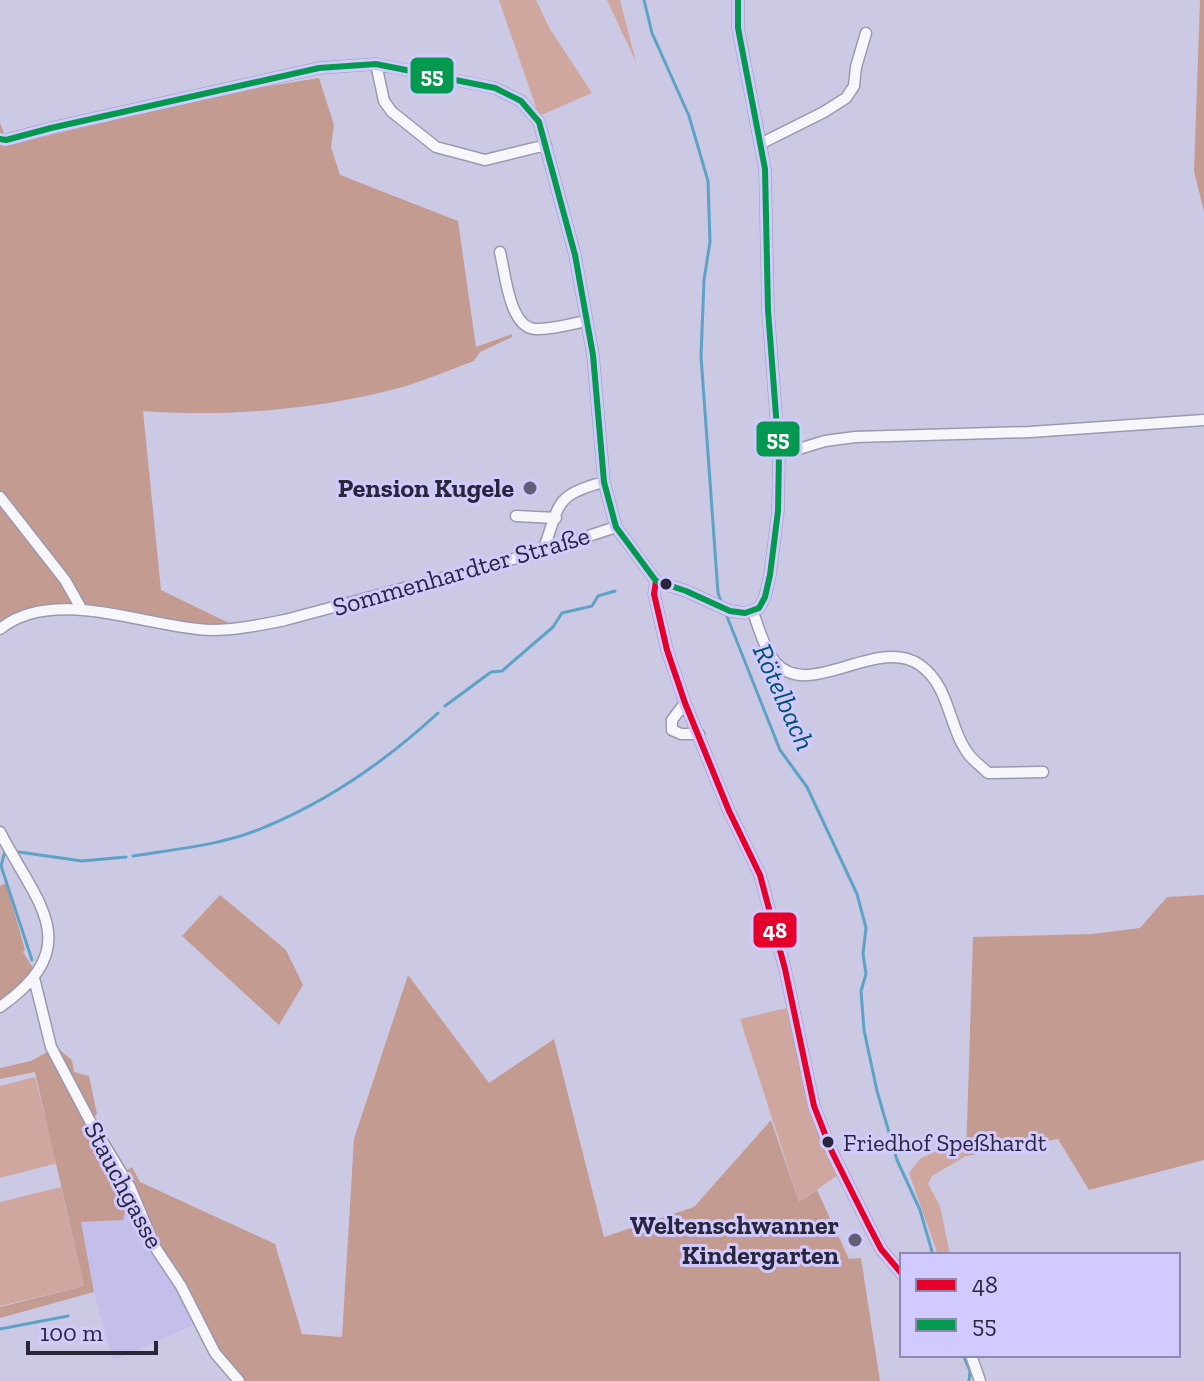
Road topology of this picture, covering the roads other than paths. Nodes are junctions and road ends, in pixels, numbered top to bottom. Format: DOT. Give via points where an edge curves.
graph roads {
  1 [pos="738,0"];
  2 [pos="866,33"];
  3 [pos="376,64"];
  4 [pos="0,139"];
  5 [pos="759,142"];
  6 [pos="546,145"];
  7 [pos="500,252"];
  8 [pos="586,321"];
  9 [pos="1204,420"];
  10 [pos="779,455"];
  11 [pos="604,482"];
  12 [pos="0,497"];
  13 [pos="516,516"];
  14 [pos="556,518"];
  15 [pos="616,527"];
  16 [pos="543,551"];
  17 [pos="656,581"];
  18 [pos="82,610"];
  19 [pos="753,612"];
  20 [pos="0,629"];
  21 [pos="685,703"];
  22 [pos="699,734"];
  23 [pos="1043,772"];
  24 [pos="0,832"];
  25 [pos="34,978"];
  26 [pos="0,1007"];
  27 [pos="900,1272"];
  28 [pos="972,1357"];
  29 [pos="239,1381"];
  30 [pos="980,1381"];
  1 -- 5 [label="street" via="738,28"];
  2 -- 5 [label="street" via="854,86 846,98"];
  3 -- 4 [label="street" via="319,68"];
  3 -- 6 [label="street" via="495,88 521,101 539,122"];
  3 -- 6 [label="street" via="384,101 436,147 485,160"];
  5 -- 10 [label="street" via="765,169"];
  6 -- 8 [label="street" via="569,227"];
  7 -- 8 [label="street" via="515,316 522,324 533,329"];
  8 -- 11 [label="street"];
  9 -- 10 [label="street" via="855,437"];
  10 -- 19 [label="street" via="770,575 765,597"];
  11 -- 14 [label="street" via="569,494"];
  11 -- 15 [label="street"];
  12 -- 18 [label="street"];
  13 -- 14 [label="street"];
  14 -- 16 [label="street"];
  15 -- 16 [label="street, Sommenhardter Straße"];
  15 -- 17 [label="street, Sommenhardter Straße"];
  16 -- 18 [label="street, Sommenhardter Straße" via="251,626 212,630"];
  17 -- 19 [label="street" via="730,611"];
  17 -- 21 [label="street" via="654,594"];
  18 -- 20 [label="street, Sommenhardter Straße" via="32,613"];
  19 -- 23 [label="street" via="765,646 791,673 817,675 874,658 903,656 933,677 969,755 988,773"];
  21 -- 22 [label="street"];
  21 -- 22 [label="street" via="672,720 672,730"];
  22 -- 27 [label="street" via="760,875 814,1106 868,1224"];
  24 -- 25 [label="street" via="43,906 47,946"];
  25 -- 26 [label="street"];
  25 -- 29 [label="street, Stauchgasse" via="51,1047 130,1187 155,1247 215,1353"];
  28 -- 30 [label="street"];
}
